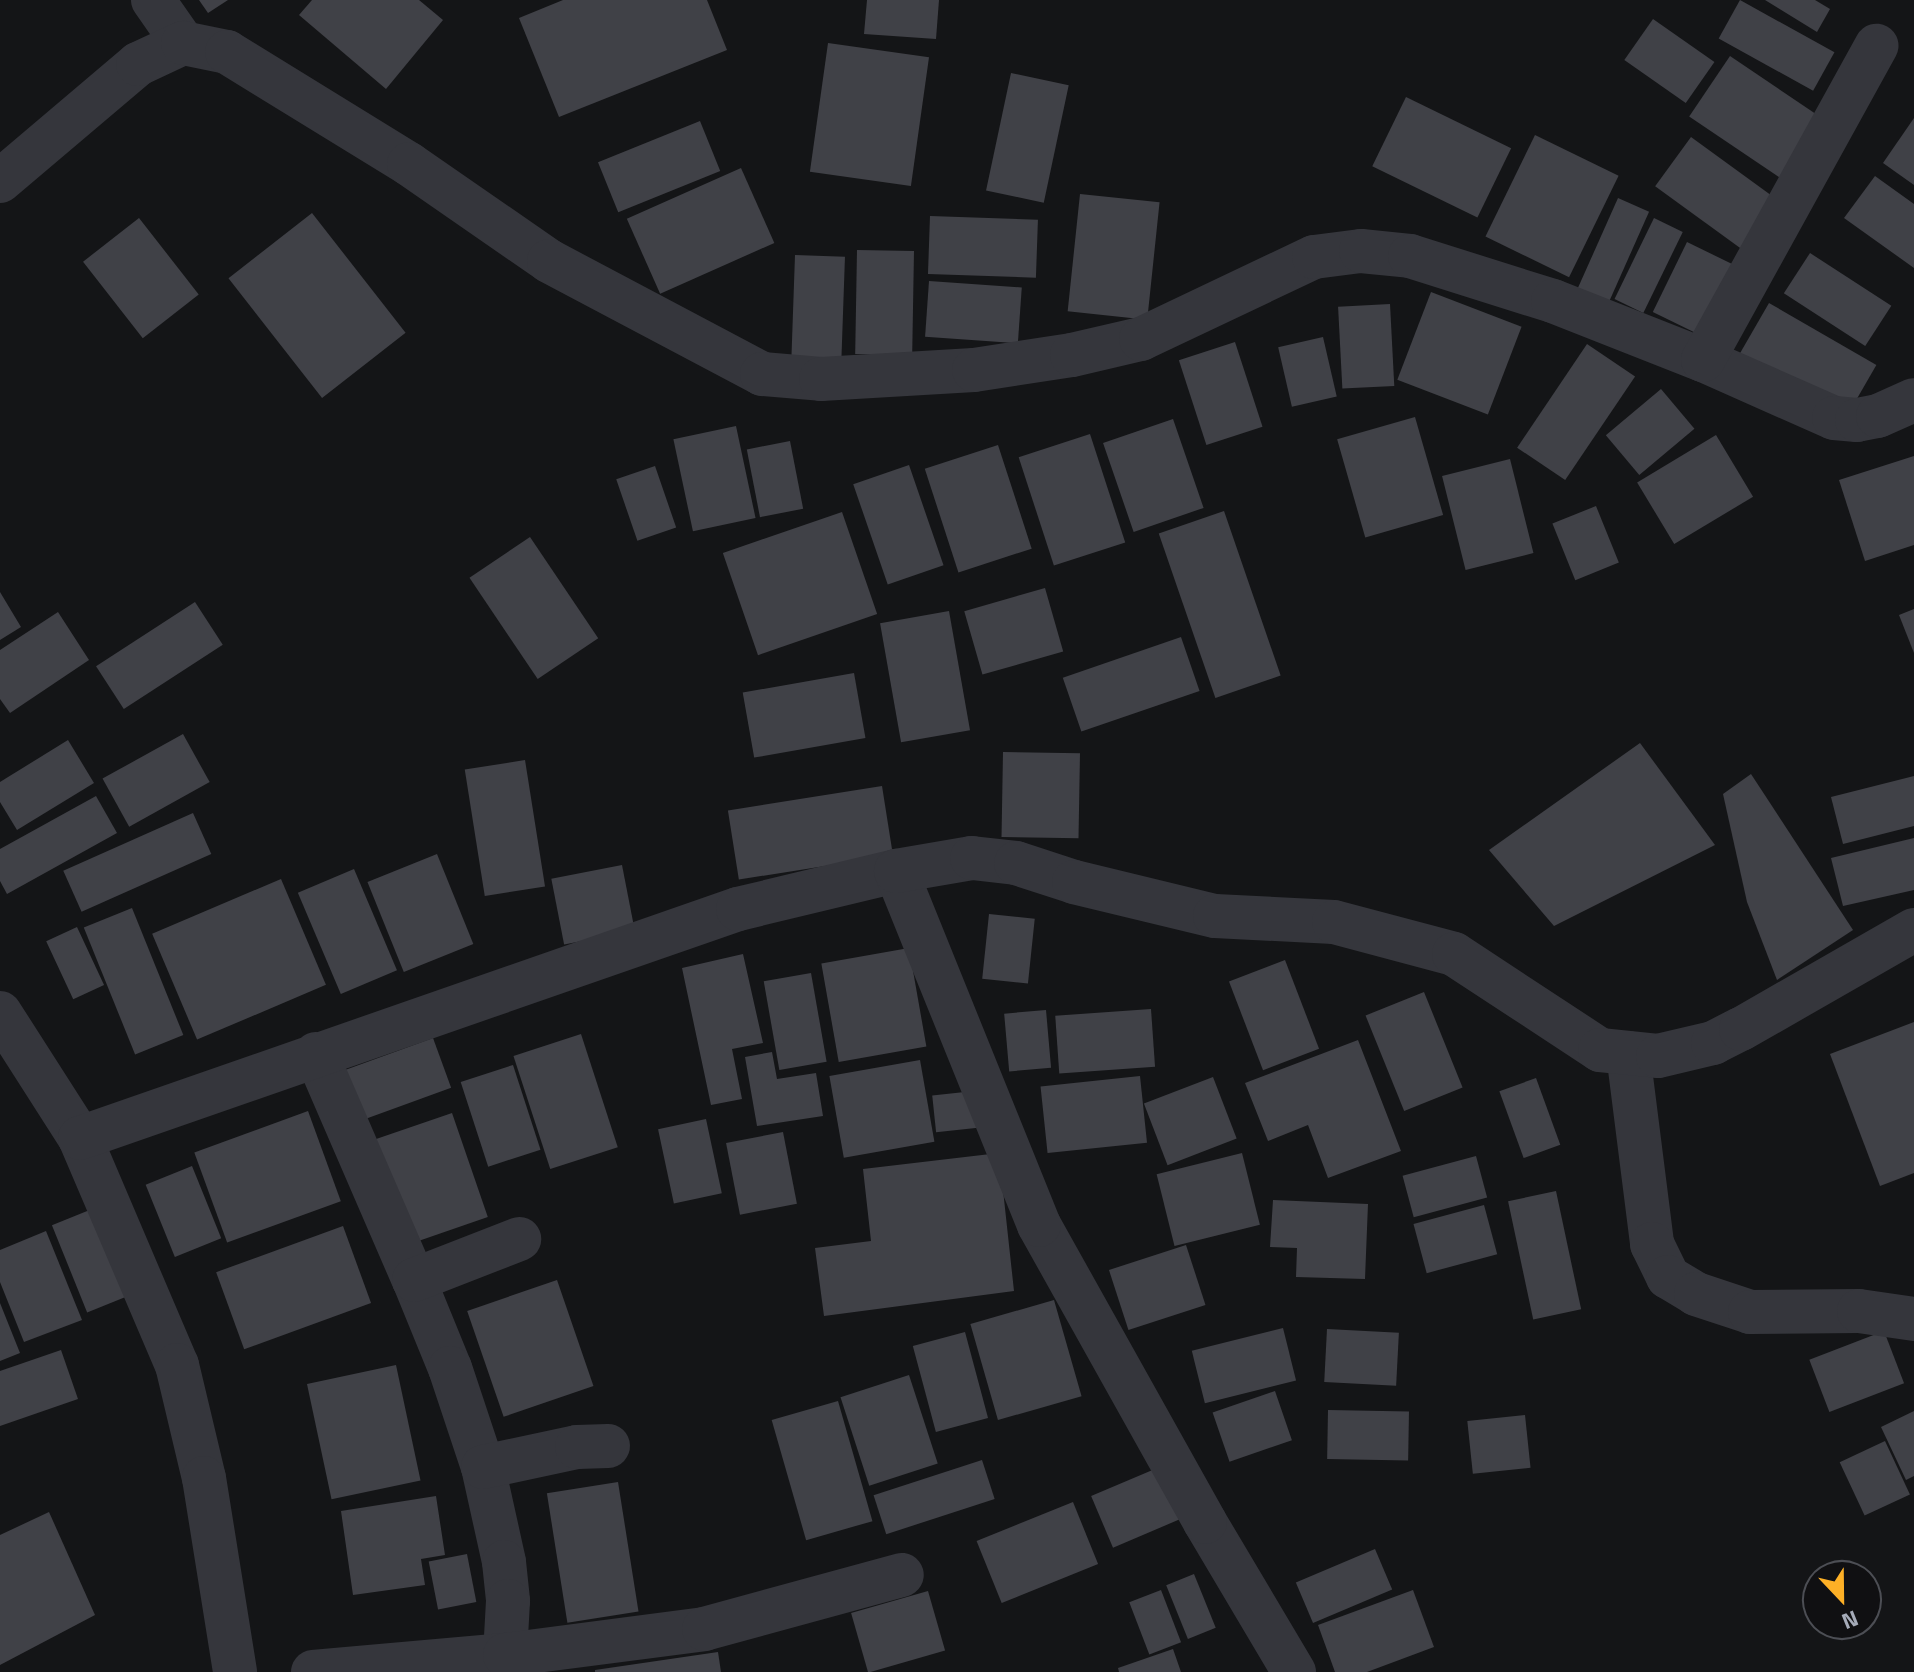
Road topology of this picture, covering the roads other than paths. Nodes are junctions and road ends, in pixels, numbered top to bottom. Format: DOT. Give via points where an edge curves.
graph roads {
  1 [pos="153,0"];
  2 [pos="183,43"];
  3 [pos="1876,46"];
  4 [pos="0,181"];
  5 [pos="1703,360"];
  6 [pos="1914,400"];
  7 [pos="896,871"];
  8 [pos="1914,930"];
  9 [pos="0,1013"];
  10 [pos="1628,1053"];
  11 [pos="316,1054"];
  12 [pos="80,1138"];
  13 [pos="519,1239"];
  14 [pos="414,1280"];
  15 [pos="1914,1319"];
  16 [pos="608,1446"];
  17 [pos="483,1467"];
  18 [pos="902,1575"];
  19 [pos="505,1655"];
  20 [pos="235,1672"];
  21 [pos="313,1672"];
  22 [pos="1294,1672"];
  1 -- 2 [label="street"];
  2 -- 4 [label="street" via="138,64"];
  2 -- 5 [label="street" via="227,52 409,164 549,261 762,374 821,379 974,370 1072,355 1141,339 1314,257 1361,251 1410,256 1538,296"];
  3 -- 5 [label="street"];
  5 -- 6 [label="street" via="1834,418 1878,416"];
  7 -- 10 [label="street" via="972,858 1001,861 1215,916 1334,922 1454,954 1600,1050"];
  7 -- 11 [label="street" via="738,909"];
  7 -- 22 [label="street" via="1039,1225"];
  8 -- 10 [label="street" via="1713,1043 1658,1056"];
  9 -- 12 [label="street"];
  10 -- 15 [label="street" via="1652,1244 1668,1277 1696,1294 1750,1312 1859,1311"];
  11 -- 12 [label="street"];
  11 -- 14 [label="street"];
  12 -- 20 [label="street" via="177,1365 204,1478"];
  13 -- 14 [label="street"];
  14 -- 17 [label="street"];
  16 -- 17 [label="street" via="577,1447"];
  17 -- 19 [label="street" via="504,1562"];
  18 -- 19 [label="street" via="704,1629"];
  19 -- 21 [label="street"];
}
